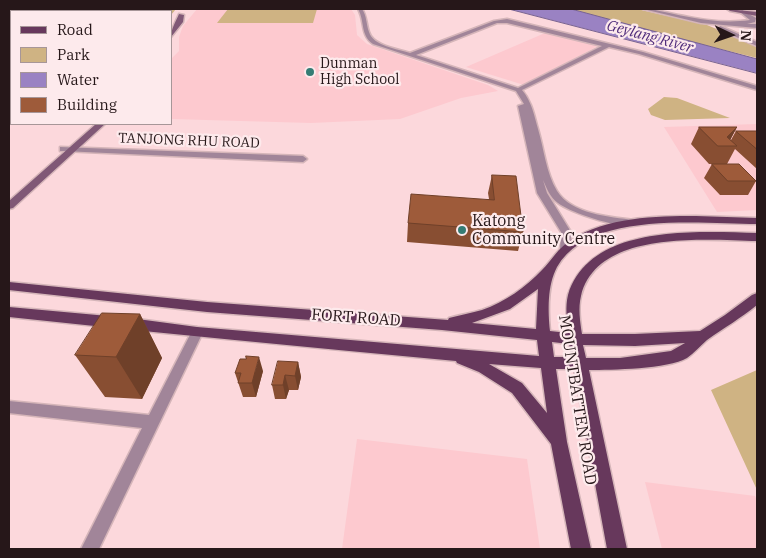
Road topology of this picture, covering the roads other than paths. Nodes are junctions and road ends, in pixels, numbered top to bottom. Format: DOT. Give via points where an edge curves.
graph roads {
  1 [pos="187,9"];
  2 [pos="360,9"];
  3 [pos="645,9"];
  4 [pos="730,9"];
  5 [pos="742,11"];
  6 [pos="757,14"];
  7 [pos="181,15"];
  8 [pos="675,15"];
  9 [pos="172,22"];
  10 [pos="757,26"];
  11 [pos="756,33"];
  12 [pos="172,34"];
  13 [pos="757,42"];
  14 [pos="608,45"];
  15 [pos="410,55"];
  16 [pos="757,88"];
  17 [pos="520,93"];
  18 [pos="90,125"];
  19 [pos="100,125"];
  20 [pos="68,149"];
  21 [pos="303,159"];
  22 [pos="9,196"];
  23 [pos="9,206"];
  24 [pos="757,221"];
  25 [pos="634,223"];
  26 [pos="757,237"];
  27 [pos="565,250"];
  28 [pos="548,272"];
  29 [pos="9,286"];
  30 [pos="757,298"];
  31 [pos="9,312"];
  32 [pos="442,325"];
  33 [pos="197,332"];
  34 [pos="544,336"];
  35 [pos="703,336"];
  36 [pos="575,339"];
  37 [pos="446,353"];
  38 [pos="548,363"];
  39 [pos="580,364"];
  40 [pos="9,407"];
  41 [pos="151,422"];
  42 [pos="559,441"];
  43 [pos="90,549"];
  44 [pos="581,549"];
  45 [pos="616,549"];
  1 -- 7 [label="street"];
  2 -- 15 [label="street" via="370,39"];
  3 -- 8 [label="street"];
  4 -- 5 [label="street"];
  5 -- 6 [label="street"];
  5 -- 8 [label="street" via="754,20 730,23"];
  7 -- 9 [label="street"];
  7 -- 12 [label="street"];
  8 -- 10 [label="street"];
  8 -- 13 [label="street"];
  11 -- 13 [label="street"];
  14 -- 15 [label="street" via="503,21"];
  14 -- 16 [label="street"];
  14 -- 17 [label="street"];
  15 -- 17 [label="street"];
  17 -- 25 [label="street" via="527,100 553,192 560,200 592,216"];
  17 -- 27 [label="street" via="538,181 566,232"];
  18 -- 20 [label="street, TANJONG RHU ROAD"];
  19 -- 20 [label="street, TANJONG RHU ROAD"];
  20 -- 21 [label="street, TANJONG RHU ROAD"];
  20 -- 22 [label="street, TANJONG RHU ROAD"];
  20 -- 23 [label="street, TANJONG RHU ROAD"];
  24 -- 25 [label="main road, MOUNTBATTEN ROAD"];
  25 -- 27 [label="main road, MOUNTBATTEN ROAD" via="594,232"];
  26 -- 36 [label="main road, MOUNTBATTEN ROAD" via="672,237 643,241 612,251 588,269 575,292"];
  27 -- 28 [label="main road, MOUNTBATTEN ROAD"];
  28 -- 32 [label="main road" via="506,307"];
  28 -- 34 [label="main road, MOUNTBATTEN ROAD" via="543,296"];
  29 -- 32 [label="main road, FORT ROAD" via="207,307"];
  30 -- 35 [label="main road, FORT ROAD"];
  31 -- 33 [label="main road, FORT ROAD"];
  32 -- 34 [label="main road, FORT ROAD"];
  33 -- 37 [label="main road, FORT ROAD"];
  33 -- 41 [label="street"];
  34 -- 36 [label="main road, FORT ROAD"];
  34 -- 38 [label="main road, MOUNTBATTEN ROAD"];
  35 -- 36 [label="main road, FORT ROAD"];
  35 -- 39 [label="main road, FORT ROAD" via="681,354 657,360"];
  36 -- 39 [label="main road, MOUNTBATTEN ROAD"];
  37 -- 38 [label="main road, FORT ROAD"];
  37 -- 42 [label="main road" via="484,368 517,388"];
  38 -- 39 [label="main road, FORT ROAD"];
  38 -- 42 [label="main road, MOUNTBATTEN ROAD"];
  39 -- 45 [label="main road, MOUNTBATTEN ROAD"];
  40 -- 41 [label="street"];
  41 -- 43 [label="street"];
  42 -- 44 [label="main road, MOUNTBATTEN ROAD"];
}
